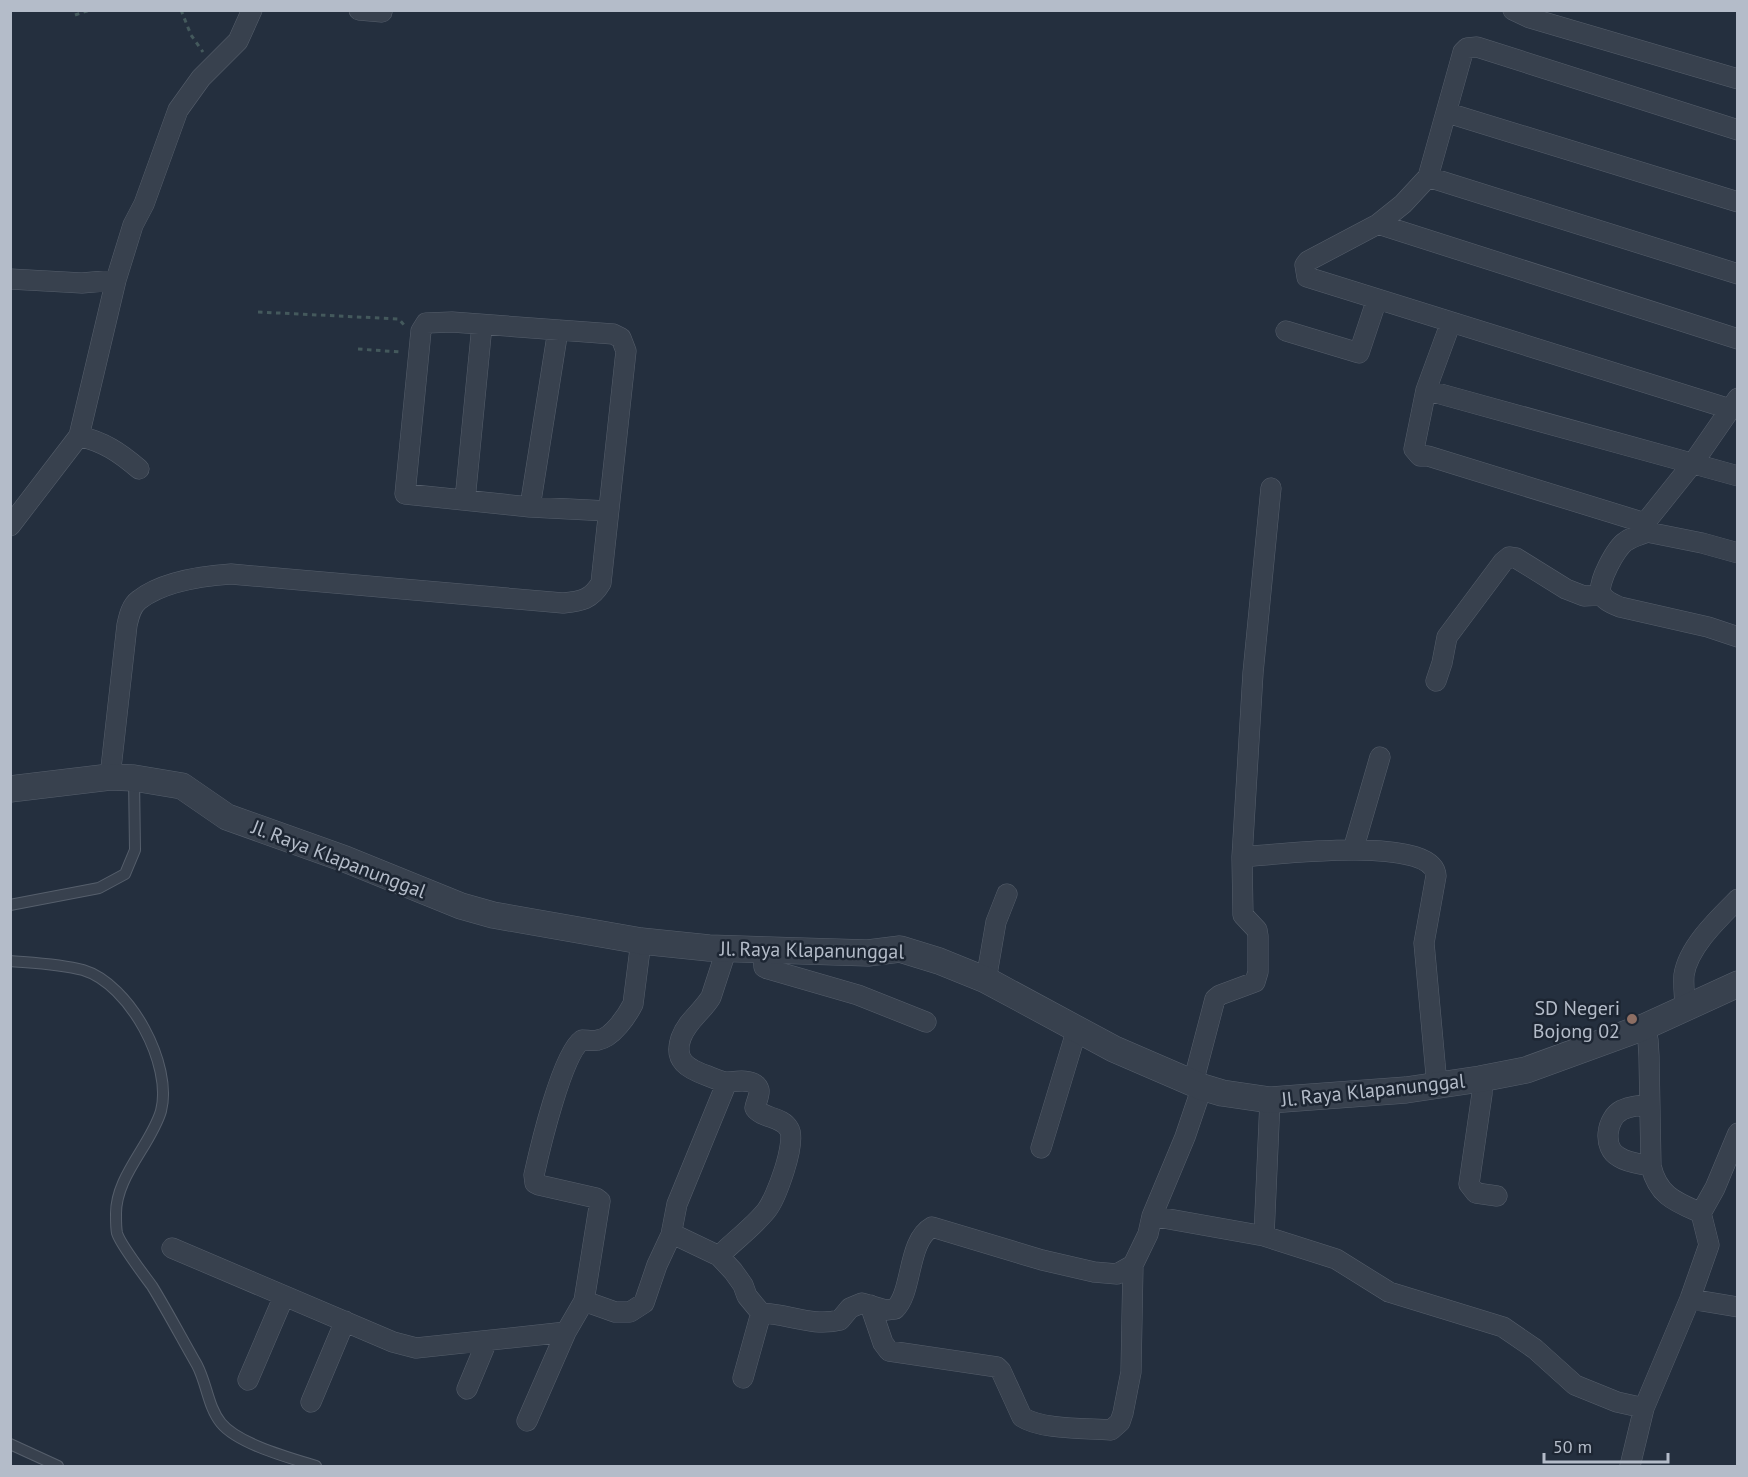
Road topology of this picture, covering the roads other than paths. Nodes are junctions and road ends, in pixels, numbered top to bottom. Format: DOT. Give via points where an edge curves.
graph roads {
  1 [pos="252,10"];
  2 [pos="359,10"];
  3 [pos="1513,10"];
  4 [pos="382,12"];
  5 [pos="1737,79"];
  6 [pos="1448,113"];
  7 [pos="1737,130"];
  8 [pos="1428,177"];
  9 [pos="1737,202"];
  10 [pos="1378,224"];
  11 [pos="1737,273"];
  12 [pos="10,279"];
  13 [pos="116,280"];
  14 [pos="1377,300"];
  15 [pos="1451,322"];
  16 [pos="482,325"];
  17 [pos="558,330"];
  18 [pos="1286,332"];
  19 [pos="1737,339"];
  20 [pos="1426,390"];
  21 [pos="1734,403"];
  22 [pos="79,436"];
  23 [pos="1693,463"];
  24 [pos="139,469"];
  25 [pos="1737,476"];
  26 [pos="1271,488"];
  27 [pos="465,500"];
  28 [pos="530,507"];
  29 [pos="608,511"];
  30 [pos="10,526"];
  31 [pos="1646,528"];
  32 [pos="1737,553"];
  33 [pos="1601,595"];
  34 [pos="1737,637"];
  35 [pos="1436,681"];
  36 [pos="1380,757"];
  37 [pos="122,778"];
  38 [pos="10,789"];
  39 [pos="1353,850"];
  40 [pos="1242,857"];
  41 [pos="1007,894"];
  42 [pos="1737,899"];
  43 [pos="10,905"];
  44 [pos="641,941"];
  45 [pos="727,948"];
  46 [pos="772,950"];
  47 [pos="10,961"];
  48 [pos="986,980"];
  49 [pos="1737,984"];
  50 [pos="1685,1008"];
  51 [pos="926,1022"];
  52 [pos="1644,1027"];
  53 [pos="1077,1029"];
  54 [pos="1480,1079"];
  55 [pos="727,1082"];
  56 [pos="1197,1085"];
  57 [pos="1437,1085"];
  58 [pos="1270,1100"];
  59 [pos="1650,1106"];
  60 [pos="1737,1133"];
  61 [pos="1041,1148"];
  62 [pos="1651,1166"];
  63 [pos="1497,1196"];
  64 [pos="1701,1213"];
  65 [pos="1152,1216"];
  66 [pos="671,1236"];
  67 [pos="1264,1236"];
  68 [pos="172,1248"];
  69 [pos="719,1256"];
  70 [pos="1133,1265"];
  71 [pos="284,1296"];
  72 [pos="1690,1299"];
  73 [pos="584,1301"];
  74 [pos="870,1305"];
  75 [pos="1737,1307"];
  76 [pos="761,1313"];
  77 [pos="345,1321"];
  78 [pos="566,1332"];
  79 [pos="487,1341"];
  80 [pos="743,1378"];
  81 [pos="248,1380"];
  82 [pos="467,1389"];
  83 [pos="311,1402"];
  84 [pos="1644,1408"];
  85 [pos="527,1421"];
  86 [pos="10,1444"];
  87 [pos="58,1467"];
  88 [pos="315,1467"];
  89 [pos="1630,1467"];
  1 -- 13 [label="street" via="238,41 201,78 178,110"];
  2 -- 4 [label="street"];
  3 -- 5 [label="street"];
  6 -- 7 [label="street" via="1463,52 1477,47"];
  6 -- 8 [label="street"];
  6 -- 9 [label="street"];
  8 -- 10 [label="street"];
  8 -- 11 [label="street"];
  10 -- 14 [label="street" via="1305,265 1307,277"];
  10 -- 19 [label="street"];
  12 -- 13 [label="street" via="82,283"];
  13 -- 22 [label="street"];
  14 -- 15 [label="street"];
  14 -- 18 [label="street" via="1359,353"];
  15 -- 20 [label="street"];
  15 -- 21 [label="street"];
  16 -- 17 [label="street"];
  16 -- 27 [label="street"];
  16 -- 27 [label="street" via="423,325 409,448 405,494"];
  17 -- 28 [label="street"];
  17 -- 29 [label="street" via="613,334 625,344"];
  20 -- 23 [label="street"];
  20 -- 31 [label="street" via="1414,449 1420,456"];
  21 -- 23 [label="street"];
  22 -- 24 [label="street" via="99,441"];
  22 -- 30 [label="street"];
  23 -- 25 [label="street"];
  23 -- 31 [label="street"];
  26 -- 40 [label="street" via="1253,673"];
  27 -- 28 [label="street"];
  28 -- 29 [label="street"];
  29 -- 37 [label="street" via="601,583 594,595 580,601 562,603 231,574 198,576 138,600 130,611 127,626"];
  31 -- 32 [label="street"];
  31 -- 33 [label="street" via="1624,542 1611,560 1600,585"];
  33 -- 34 [label="street" via="1620,607"];
  33 -- 35 [label="street" via="1584,596 1509,557 1447,637"];
  36 -- 39 [label="street"];
  37 -- 38 [label="street, Jl. Raya Klapanunggal"];
  37 -- 43 [label="lane" via="135,850 125,874 99,888"];
  37 -- 44 [label="street, Jl. Raya Klapanunggal" via="182,786 227,817 461,906"];
  39 -- 40 [label="street"];
  39 -- 57 [label="street" via="1406,853 1435,869 1424,943"];
  40 -- 56 [label="street" via="1243,915 1258,936 1257,978 1215,999"];
  41 -- 48 [label="street" via="996,922"];
  42 -- 50 [label="street" via="1700,940 1688,963"];
  44 -- 45 [label="street, Jl. Raya Klapanunggal"];
  44 -- 73 [label="street" via="633,1004 606,1036 582,1040 574,1049 562,1075 534,1175 539,1185 600,1201"];
  45 -- 46 [label="street, Jl. Raya Klapanunggal"];
  45 -- 55 [label="street" via="711,997 687,1024 678,1052 681,1062 694,1071"];
  46 -- 48 [label="street, Jl. Raya Klapanunggal" via="868,953 900,949"];
  46 -- 51 [label="street" via="763,955 764,967 768,969 858,995"];
  47 -- 88 [label="lane" via="84,971 118,994 138,1017 160,1072 164,1093 160,1113 118,1193 117,1234 164,1304 205,1379 210,1403 222,1424 245,1441"];
  48 -- 53 [label="street, Jl. Raya Klapanunggal"];
  49 -- 50 [label="street, Jl. Raya Klapanunggal"];
  50 -- 52 [label="street, Jl. Raya Klapanunggal"];
  52 -- 54 [label="street, Jl. Raya Klapanunggal" via="1542,1065"];
  52 -- 59 [label="street" via="1648,1040"];
  53 -- 56 [label="street, Jl. Raya Klapanunggal"];
  53 -- 61 [label="street"];
  54 -- 57 [label="street, Jl. Raya Klapanunggal"];
  54 -- 63 [label="street" via="1482,1094 1469,1184 1476,1193"];
  55 -- 66 [label="street" via="677,1204"];
  55 -- 69 [label="street" via="755,1084 759,1094 755,1108 787,1125 792,1144 766,1211"];
  56 -- 58 [label="street, Jl. Raya Klapanunggal"];
  56 -- 65 [label="street" via="1185,1137"];
  57 -- 58 [label="street, Jl. Raya Klapanunggal"];
  58 -- 67 [label="street"];
  59 -- 62 [label="street"];
  59 -- 62 [label="street" via="1622,1110 1613,1117 1608,1137 1618,1157"];
  60 -- 64 [label="street"];
  62 -- 64 [label="street" via="1653,1178 1672,1200"];
  64 -- 72 [label="street" via="1709,1245"];
  65 -- 67 [label="street"];
  65 -- 70 [label="street"];
  66 -- 69 [label="street"];
  66 -- 73 [label="street" via="644,1303 630,1312 615,1312"];
  67 -- 84 [label="street" via="1336,1259 1389,1292 1503,1327 1575,1384 1617,1402"];
  68 -- 71 [label="street"];
  69 -- 76 [label="street"];
  70 -- 74 [label="street" via="1117,1274 1094,1272 932,1227 926,1231 913,1258 899,1306 886,1310"];
  70 -- 74 [label="street" via="1131,1372 1124,1413 1111,1430 1029,1421 1022,1417 998,1367 890,1351 883,1343"];
  71 -- 77 [label="street"];
  71 -- 81 [label="street"];
  72 -- 75 [label="street"];
  72 -- 84 [label="street"];
  73 -- 78 [label="street"];
  74 -- 76 [label="street" via="855,1304 834,1322"];
  76 -- 80 [label="street"];
  77 -- 79 [label="street" via="416,1348"];
  77 -- 83 [label="street"];
  78 -- 79 [label="street"];
  78 -- 85 [label="street"];
  79 -- 82 [label="street"];
  84 -- 89 [label="street"];
  86 -- 87 [label="lane"];
}
